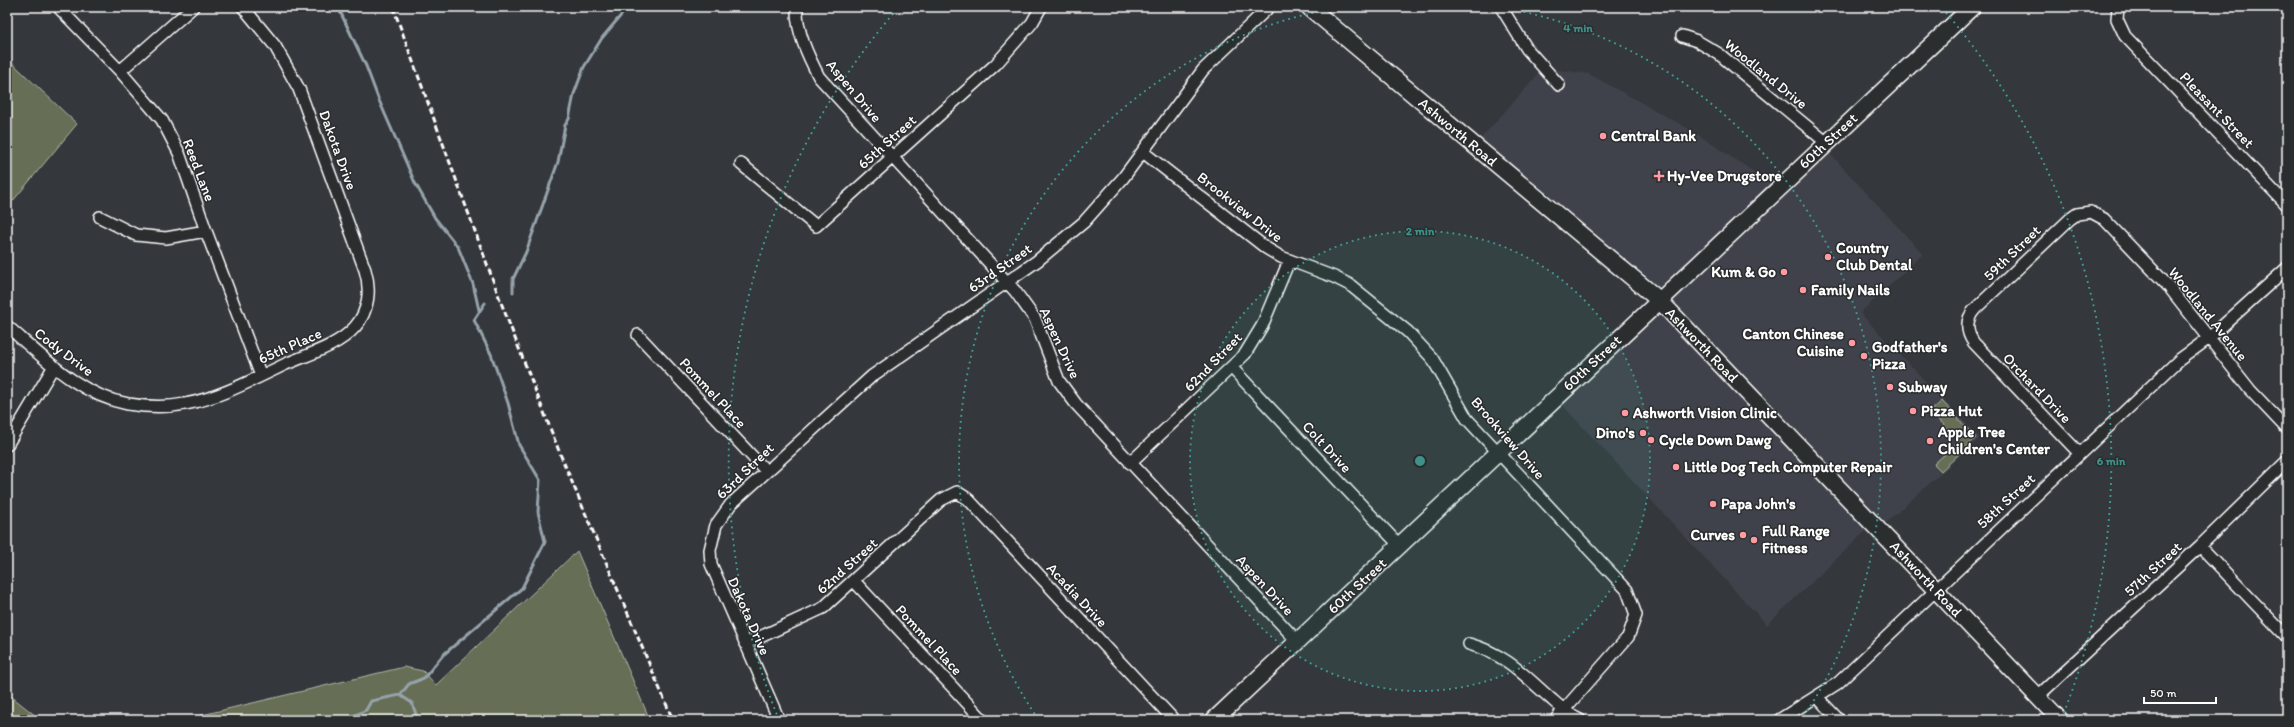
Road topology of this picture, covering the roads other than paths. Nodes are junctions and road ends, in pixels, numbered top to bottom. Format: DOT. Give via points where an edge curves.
graph roads {
  1 [pos="58,7"];
  2 [pos="193,7"];
  3 [pos="243,7"];
  4 [pos="797,7"];
  5 [pos="1041,7"];
  6 [pos="1269,7"];
  7 [pos="1309,7"];
  8 [pos="1501,7"];
  9 [pos="1972,7"];
  10 [pos="2118,7"];
  11 [pos="1682,36"];
  12 [pos="120,71"];
  13 [pos="1559,85"];
  14 [pos="1826,143"];
  15 [pos="1143,152"];
  16 [pos="892,157"];
  17 [pos="741,164"];
  18 [pos="2287,205"];
  19 [pos="100,217"];
  20 [pos="2104,219"];
  21 [pos="206,231"];
  22 [pos="1289,261"];
  23 [pos="2287,268"];
  24 [pos="1006,282"];
  25 [pos="1658,300"];
  26 [pos="362,317"];
  27 [pos="7,326"];
  28 [pos="638,335"];
  29 [pos="2209,338"];
  30 [pos="1974,343"];
  31 [pos="54,366"];
  32 [pos="1232,368"];
  33 [pos="261,376"];
  34 [pos="222,393"];
  35 [pos="2287,429"];
  36 [pos="7,445"];
  37 [pos="1498,453"];
  38 [pos="2079,453"];
  39 [pos="2287,461"];
  40 [pos="1130,462"];
  41 [pos="766,471"];
  42 [pos="957,492"];
  43 [pos="718,522"];
  44 [pos="1400,546"];
  45 [pos="2200,546"];
  46 [pos="854,581"];
  47 [pos="1935,588"];
  48 [pos="2287,637"];
  49 [pos="1298,642"];
  50 [pos="745,644"];
  51 [pos="1469,644"];
  52 [pos="2037,696"];
  53 [pos="1817,697"];
  54 [pos="1564,710"];
  55 [pos="983,719"];
  56 [pos="779,720"];
  57 [pos="1174,720"];
  58 [pos="1214,720"];
  59 [pos="1555,720"];
  60 [pos="1580,720"];
  61 [pos="1779,720"];
  62 [pos="1839,720"];
  63 [pos="2060,720"];
  1 -- 12 [label="street, Reed Lane"];
  2 -- 12 [label="street"];
  3 -- 26 [label="street, Dakota Drive" via="275,46 305,104 366,273 369,295"];
  4 -- 16 [label="street, Aspen Drive" via="800,32 819,77"];
  5 -- 16 [label="street, 65th Street" via="1032,23 996,64"];
  6 -- 15 [label="street, 63rd Street" via="1203,70"];
  7 -- 25 [label="main road, Ashworth Road"];
  8 -- 13 [label="street" via="1527,49"];
  9 -- 14 [label="main road, 60th Street"];
  10 -- 18 [label="street, Pleasant Street" via="2116,19 2125,36"];
  11 -- 14 [label="street, Woodland Drive" via="1697,40 1719,54"];
  12 -- 21 [label="street, Reed Lane" via="162,120 179,153"];
  14 -- 25 [label="main road, 60th Street"];
  15 -- 22 [label="street, Brookview Drive" via="1252,238"];
  15 -- 24 [label="street, 63rd Street" via="1084,222 1037,261"];
  16 -- 17 [label="street, 65th Street" via="816,226"];
  16 -- 24 [label="street, Aspen Drive"];
  19 -- 21 [label="street" via="136,235 166,238"];
  20 -- 29 [label="street, Woodland Avenue" via="2169,287"];
  20 -- 30 [label="street, 59th Street" via="2090,212 2070,218 1973,311 1968,330"];
  21 -- 33 [label="street, Reed Lane"];
  22 -- 32 [label="street, 62nd Street" via="1256,339"];
  22 -- 37 [label="street, Brookview Drive" via="1334,276 1350,285 1408,332 1432,358 1467,419"];
  23 -- 29 [label="street, 58th Street"];
  24 -- 40 [label="street, Aspen Drive" via="1035,319 1059,381 1076,404"];
  24 -- 41 [label="street, 63rd Street" via="872,376"];
  25 -- 37 [label="main road, 60th Street"];
  25 -- 47 [label="main road, Ashworth Road"];
  26 -- 33 [label="street, 65th Place" via="355,327 340,338"];
  27 -- 31 [label="street, Cody Drive"];
  28 -- 41 [label="street, Pommel Place"];
  29 -- 35 [label="street, Woodland Avenue" via="2250,390"];
  29 -- 38 [label="street, 58th Street" via="2179,360"];
  30 -- 38 [label="street, Orchard Drive"];
  31 -- 34 [label="street, Cody Drive" via="87,389 128,404 164,407 185,404"];
  31 -- 36 [label="street"];
  32 -- 40 [label="street, 62nd Street"];
  32 -- 44 [label="street, Colt Drive"];
  33 -- 34 [label="street, 65th Place"];
  37 -- 44 [label="main road, 60th Street"];
  37 -- 54 [label="street, Brookview Drive" via="1627,590 1636,615 1628,638"];
  38 -- 47 [label="street, 58th Street"];
  39 -- 45 [label="street, 57th Street"];
  40 -- 49 [label="street, Aspen Drive"];
  41 -- 43 [label="street, 63rd Street" via="731,504"];
  42 -- 46 [label="street, 62nd Street" via="941,500"];
  42 -- 57 [label="street, Acadia Drive" via="968,499"];
  43 -- 50 [label="street, Dakota Drive" via="712,537 711,564"];
  44 -- 49 [label="main road, 60th Street"];
  45 -- 48 [label="street"];
  45 -- 52 [label="street, 57th Street"];
  46 -- 50 [label="street, 62nd Street" via="823,608"];
  46 -- 55 [label="street, Pommel Place"];
  47 -- 52 [label="main road, Ashworth Road"];
  47 -- 53 [label="street, 58th Street" via="1838,683"];
  49 -- 58 [label="main road, 60th Street"];
  50 -- 56 [label="street, Dakota Drive"];
  51 -- 54 [label="street" via="1489,650 1503,658"];
  52 -- 63 [label="main road, Ashworth Road"];
  53 -- 61 [label="street, 58th Street"];
  53 -- 62 [label="street"];
  54 -- 59 [label="street"];
  54 -- 60 [label="street"];
}
